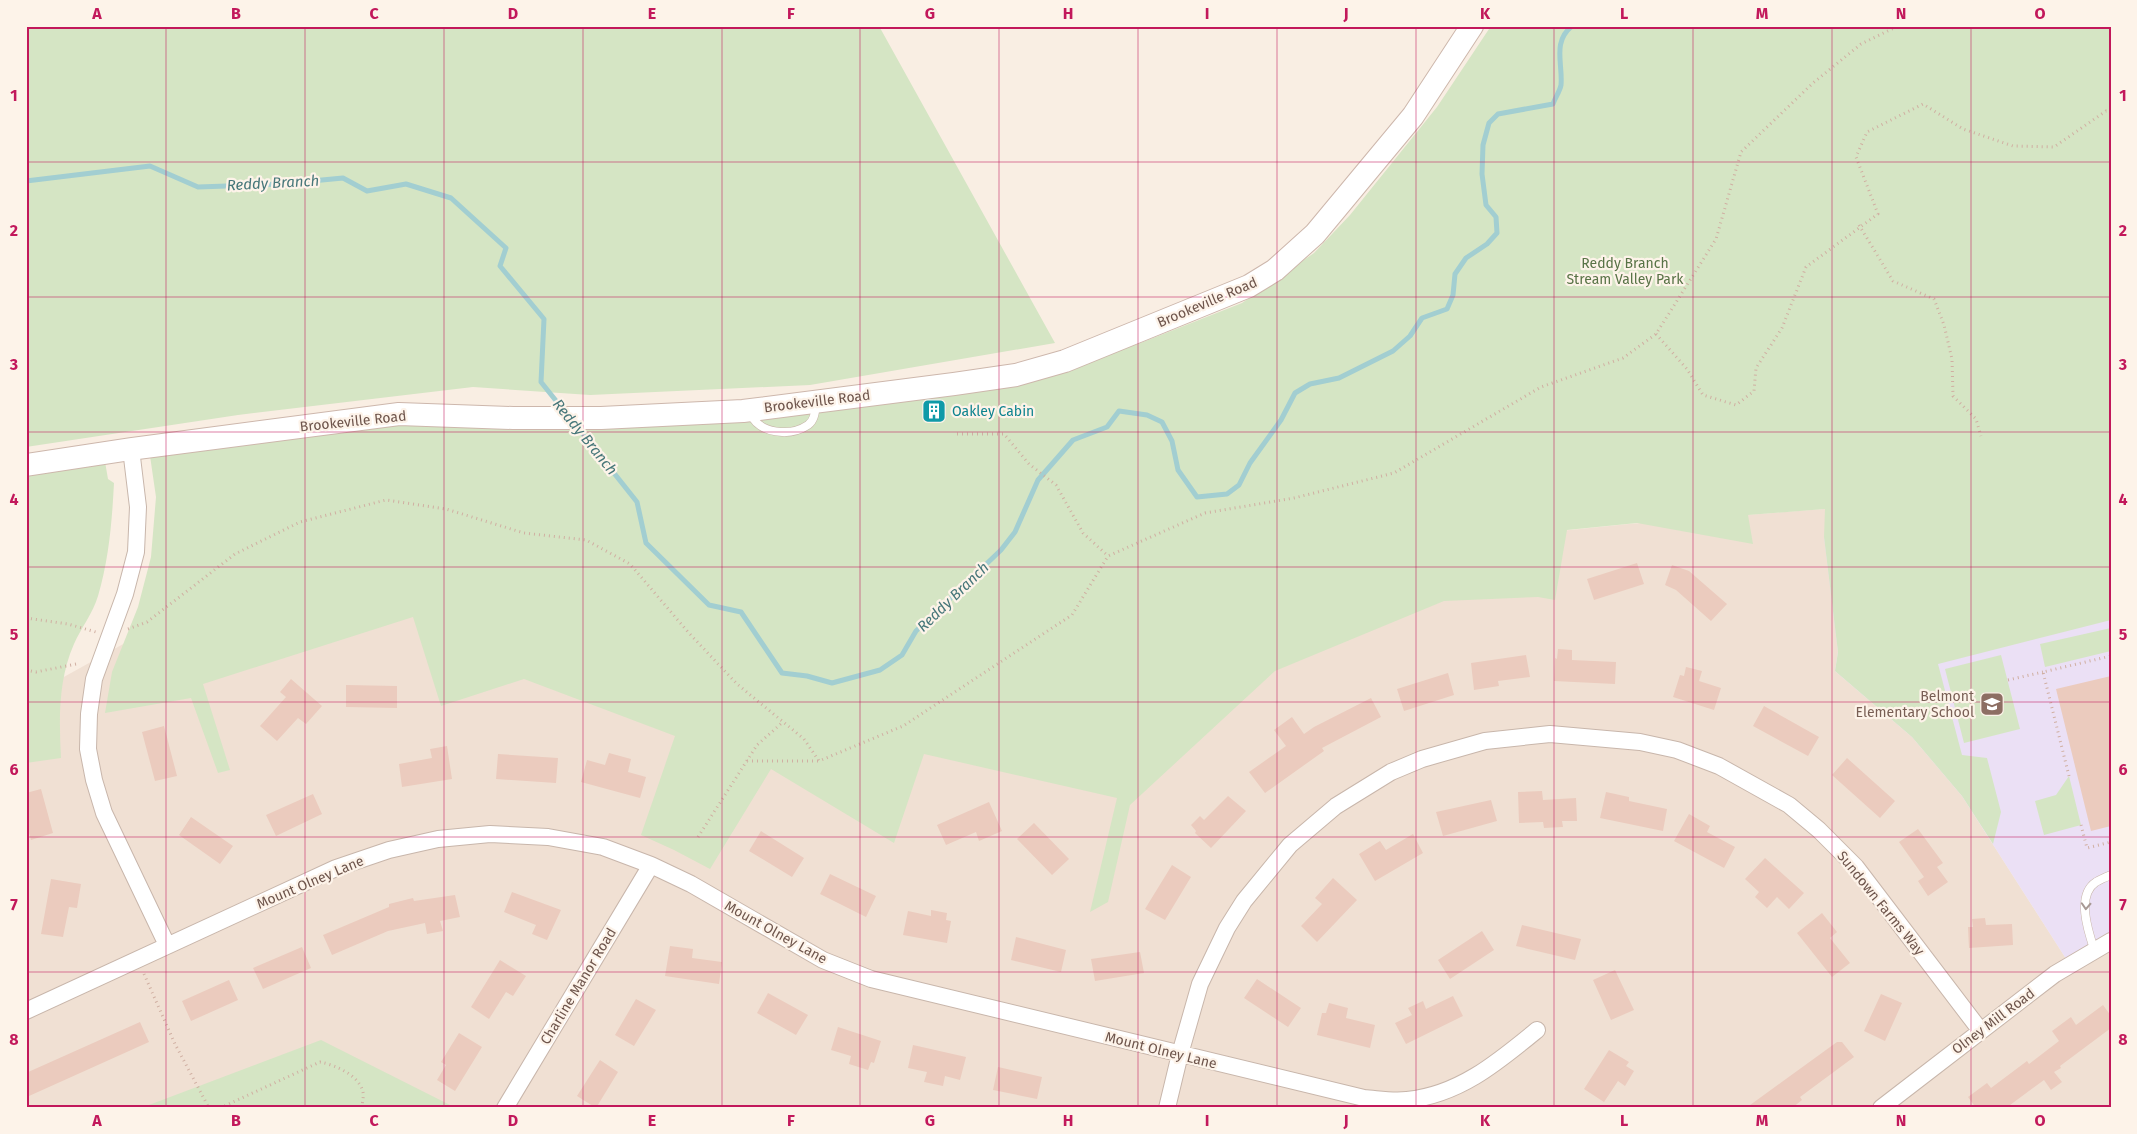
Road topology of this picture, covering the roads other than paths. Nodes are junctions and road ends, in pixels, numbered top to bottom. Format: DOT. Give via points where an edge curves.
graph roads {
  1 [pos="1472,26"];
  2 [pos="131,449"];
  3 [pos="26,465"];
  4 [pos="651,865"];
  5 [pos="2111,875"];
  6 [pos="2111,941"];
  7 [pos="167,945"];
  8 [pos="2094,949"];
  9 [pos="26,1011"];
  10 [pos="1537,1030"];
  11 [pos="1980,1030"];
  12 [pos="1180,1054"];
  13 [pos="505,1108"];
  14 [pos="1167,1108"];
  15 [pos="1881,1108"];
  1 -- 2 [label="street, Brookeville Road" via="1413,116 1315,234 1274,270 1250,286 1064,362 1016,375 749,410 601,418 399,414"];
  2 -- 3 [label="street, Brookeville Road"];
  2 -- 7 [label="street" via="138,507 136,552 125,594 94,679 88,749 104,813"];
  4 -- 7 [label="street, Mount Olney Lane" via="603,847 548,836 490,834 438,839 389,850 336,868"];
  4 -- 12 [label="street, Mount Olney Lane" via="823,960 871,980"];
  4 -- 13 [label="street, Charline Manor Road"];
  5 -- 8 [label="lane, one-way" via="2094,883 2085,899"];
  6 -- 8 [label="street, Olney Mill Road"];
  7 -- 9 [label="street, Mount Olney Lane"];
  8 -- 11 [label="street, Olney Mill Road"];
  10 -- 12 [label="street, Mount Olney Lane" via="1493,1066 1464,1083 1441,1093 1406,1100 1364,1098"];
  11 -- 12 [label="street, Sundown Farms Way" via="1856,867 1820,830 1789,805 1719,766 1676,750 1640,742 1550,734 1485,742 1422,759 1391,772 1336,806 1290,845 1244,901 1227,928 1200,984"];
  11 -- 15 [label="street, Olney Mill Road"];
  12 -- 14 [label="street, Sundown Farms Way"];
}
